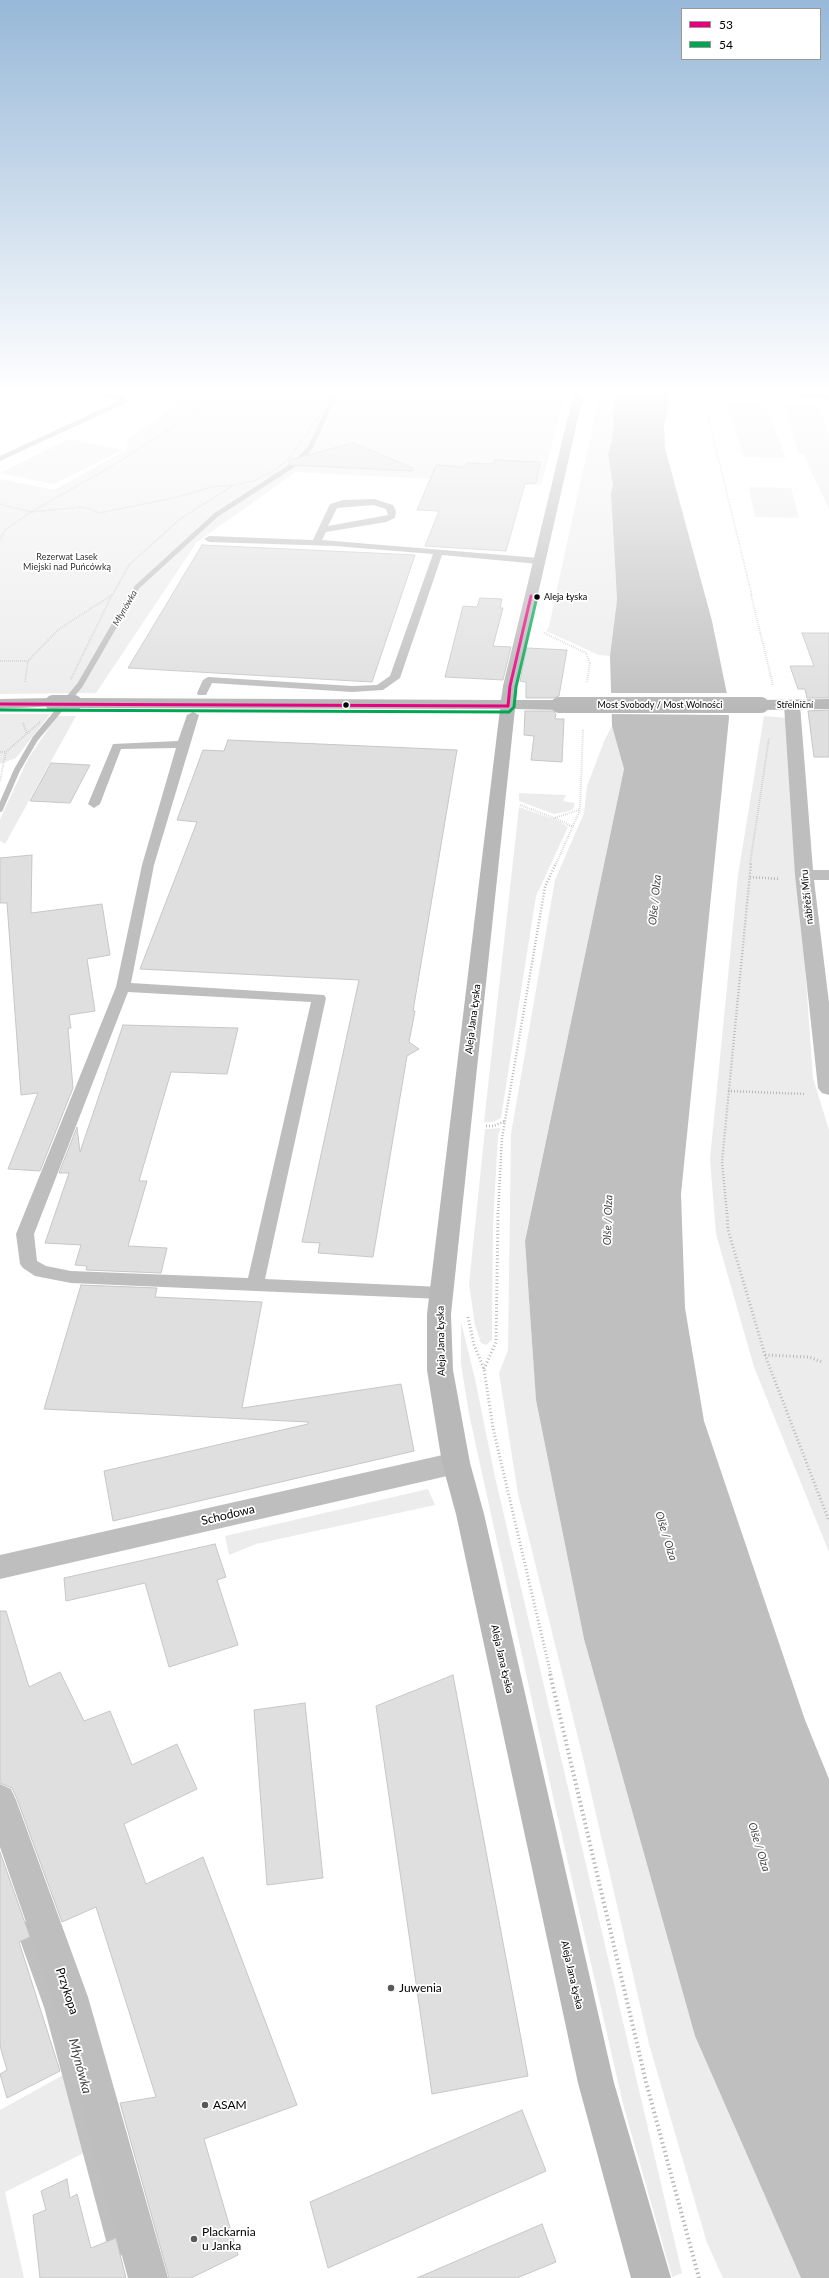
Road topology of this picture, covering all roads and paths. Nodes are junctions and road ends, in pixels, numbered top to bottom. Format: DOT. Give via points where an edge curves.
graph roads {
  1 [pos="55,498"];
  2 [pos="172,498"];
  3 [pos="213,498"];
  4 [pos="554,498"];
  5 [pos="730,498"];
  6 [pos="0,504"];
  7 [pos="31,512"];
  8 [pos="322,530"];
  9 [pos="209,539"];
  10 [pos="0,540"];
  11 [pos="316,542"];
  12 [pos="438,552"];
  13 [pos="539,561"];
  14 [pos="112,596"];
  15 [pos="542,632"];
  16 [pos="0,661"];
  17 [pos="69,682"];
  18 [pos="587,685"];
  19 [pos="202,692"];
  20 [pos="0,704"];
  21 [pos="829,704"];
  22 [pos="761,705"];
  23 [pos="785,705"];
  24 [pos="508,706"];
  25 [pos="193,714"];
  26 [pos="583,723"];
  27 [pos="24,726"];
  28 [pos="183,744"];
  29 [pos="0,752"];
  30 [pos="6,752"];
  31 [pos="0,781"];
  32 [pos="94,804"];
  33 [pos="517,804"];
  34 [pos="580,810"];
  35 [pos="554,818"];
  36 [pos="573,827"];
  37 [pos="804,875"];
  38 [pos="829,875"];
  39 [pos="750,877"];
  40 [pos="123,987"];
  41 [pos="828,1083"];
  42 [pos="728,1092"];
  43 [pos="806,1094"];
  44 [pos="506,1121"];
  45 [pos="484,1126"];
  46 [pos="255,1285"];
  47 [pos="441,1293"];
  48 [pos="765,1355"];
  49 [pos="822,1362"];
  50 [pos="456,1463"];
  51 [pos="829,1521"];
  52 [pos="0,1567"];
  53 [pos="0,1800"];
  54 [pos="148,2278"];
  55 [pos="651,2278"];
  56 [pos="699,2278"];
  1 -- 7 [label="path"];
  2 -- 7 [label="path" via="99,513 83,507"];
  3 -- 14 [label="path" via="180,519 134,560"];
  4 -- 13 [label="street, Aleja Jana Łyska"];
  5 -- 23 [label="path"];
  6 -- 7 [label="path"];
  7 -- 10 [label="path" via="5,530"];
  8 -- 8 [label="lane" via="333,506 343,502 374,502 390,507 392,511 392,516 386,519"];
  8 -- 11 [label="lane"];
  9 -- 11 [label="lane"];
  11 -- 12 [label="lane"];
  12 -- 13 [label="lane"];
  12 -- 19 [label="lane" via="395,678 379,688 352,689 208,680"];
  13 -- 24 [label="street, Aleja Jana Łyska" via="510,686"];
  14 -- 16 [label="path" via="60,629 28,662"];
  14 -- 17 [label="path"];
  15 -- 18 [label="path" via="586,653 590,663"];
  20 -- 24 [label="street, Most Svobody / Most Wolności, bridge"];
  21 -- 23 [label="street, Střelniční"];
  22 -- 23 [label="street, Střelniční"];
  22 -- 24 [label="street, Most Svobody / Most Wolności, bridge"];
  23 -- 37 [label="street, nábřeží Míru"];
  23 -- 39 [label="path" via="774,719 764,762"];
  24 -- 47 [label="street, Aleja Jana Łyska"];
  25 -- 28 [label="lane"];
  26 -- 34 [label="path"];
  27 -- 30 [label="path" via="27,734"];
  28 -- 32 [label="lane" via="117,746"];
  28 -- 40 [label="lane" via="148,865"];
  29 -- 30 [label="path"];
  30 -- 31 [label="path"];
  33 -- 35 [label="path"];
  34 -- 35 [label="path"];
  34 -- 36 [label="path"];
  35 -- 36 [label="path"];
  36 -- 44 [label="path" via="545,887"];
  37 -- 38 [label="street"];
  37 -- 39 [label="path" via="790,880"];
  37 -- 41 [label="street, nábřeží Míru"];
  39 -- 42 [label="path"];
  40 -- 46 [label="lane" via="319,998"];
  40 -- 46 [label="lane" via="25,1234 29,1264 41,1272 71,1277"];
  42 -- 43 [label="path"];
  42 -- 48 [label="path" via="722,1162 728,1230"];
  44 -- 45 [label="path" via="494,1126"];
  44 -- 56 [label="path" via="502,1138 497,1227 496,1342 484,1369 493,1428 644,2074"];
  46 -- 47 [label="lane"];
  47 -- 50 [label="street, Aleja Jana Łyska" via="440,1370"];
  48 -- 49 [label="path" via="809,1357"];
  48 -- 51 [label="path"];
  50 -- 52 [label="street, Schodowa"];
  50 -- 55 [label="street, Aleja Jana Łyska" via="470,1514 596,2083"];
  53 -- 54 [label="street, Przykopa" via="70,1997"];
}
